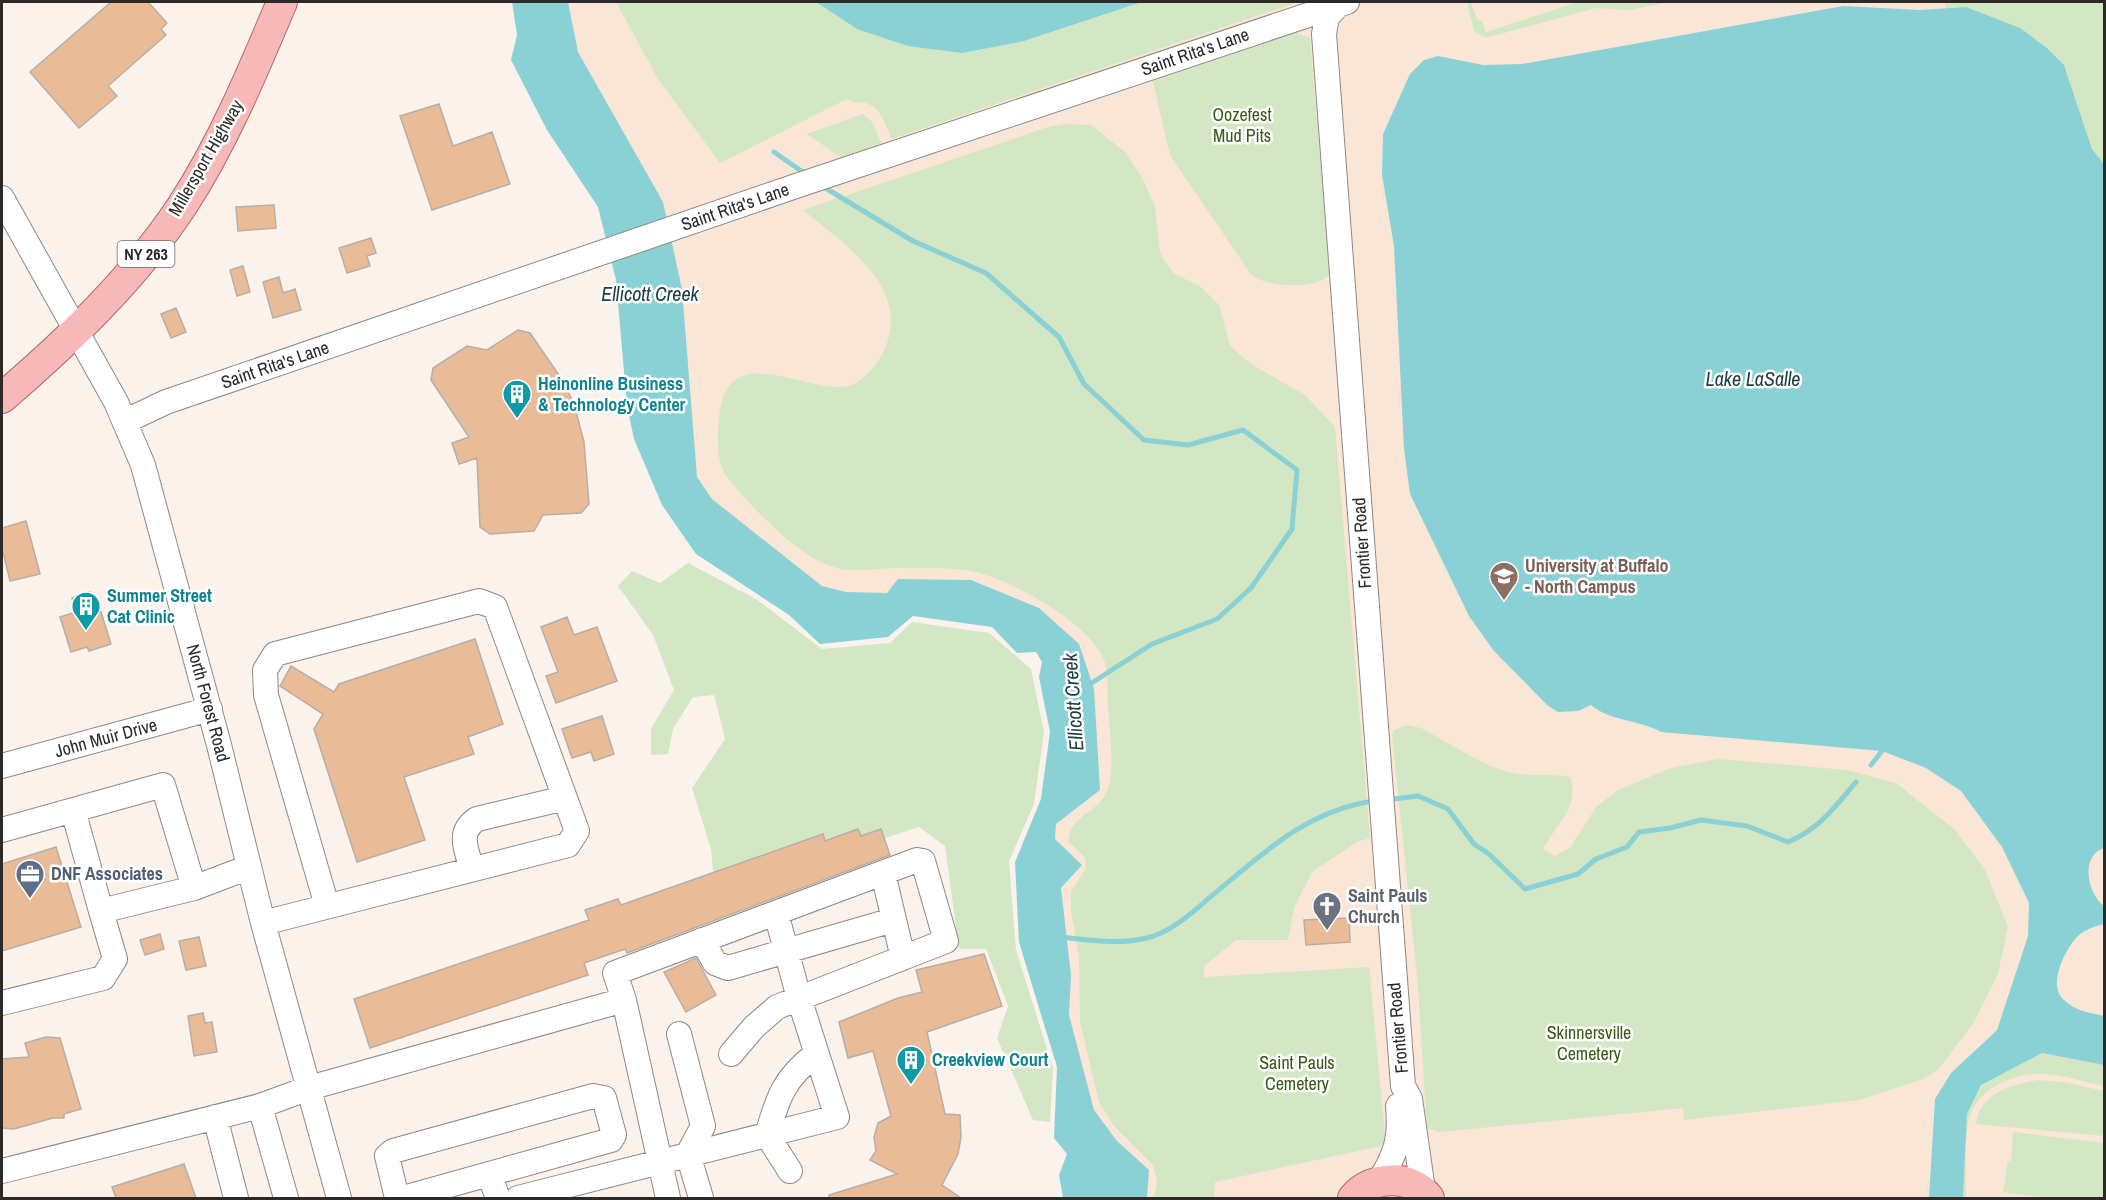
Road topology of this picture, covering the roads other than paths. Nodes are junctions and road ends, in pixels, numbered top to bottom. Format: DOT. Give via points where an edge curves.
graph roads {
  1 [pos="282,2"];
  2 [pos="1343,3"];
  3 [pos="2,198"];
  4 [pos="77,332"];
  5 [pos="2,398"];
  6 [pos="126,421"];
  7 [pos="210,710"];
  8 [pos="2,766"];
  9 [pos="565,798"];
  10 [pos="73,810"];
  11 [pos="2,830"];
  12 [pos="249,867"];
  13 [pos="472,869"];
  14 [pos="883,873"];
  15 [pos="194,888"];
  16 [pos="327,906"];
  17 [pos="101,911"];
  18 [pos="776,913"];
  19 [pos="894,920"];
  20 [pos="263,924"];
  21 [pos="702,940"];
  22 [pos="786,952"];
  23 [pos="903,958"];
  24 [pos="799,999"];
  25 [pos="624,1000"];
  26 [pos="2,1003"];
  27 [pos="680,1034"];
  28 [pos="731,1054"];
  29 [pos="816,1054"];
  30 [pos="1403,1086"];
  31 [pos="309,1088"];
  32 [pos="260,1106"];
  33 [pos="215,1117"];
  34 [pos="767,1135"];
  35 [pos="580,1148"];
  36 [pos="688,1154"];
  37 [pos="659,1161"];
  38 [pos="2,1171"];
  39 [pos="790,1171"];
  40 [pos="489,1174"];
  41 [pos="1377,1183"];
  42 [pos="590,1189"];
  43 [pos="1426,1194"];
  44 [pos="534,1196"];
  45 [pos="236,1198"];
  46 [pos="286,1198"];
  47 [pos="339,1198"];
  48 [pos="498,1198"];
  49 [pos="668,1198"];
  50 [pos="701,1198"];
  51 [pos="1353,1198"];
  1 -- 4 [label="main road, Millersport Highway / NY 263" via="247,86 182,206 136,268"];
  2 -- 6 [label="street, Saint Rita's Lane" via="166,402"];
  2 -- 30 [label="street, Frontier Road" via="1327,17 1324,34"];
  3 -- 4 [label="street, North Forest Road"];
  4 -- 5 [label="main road, Millersport Highway / NY 263"];
  4 -- 6 [label="street, North Forest Road"];
  6 -- 7 [label="street, North Forest Road" via="143,465"];
  7 -- 8 [label="street, John Muir Drive"];
  7 -- 12 [label="street, North Forest Road"];
  9 -- 13 [label="street" via="477,819 467,825 463,837"];
  9 -- 13 [label="street" via="577,831 568,845"];
  9 -- 16 [label="street" via="495,607 479,601 275,654 265,670 266,695"];
  10 -- 11 [label="street"];
  10 -- 15 [label="street" via="163,785"];
  10 -- 17 [label="street"];
  12 -- 15 [label="street"];
  12 -- 20 [label="street, North Forest Road"];
  13 -- 16 [label="street"];
  14 -- 18 [label="street"];
  14 -- 19 [label="street"];
  14 -- 23 [label="street" via="923,861 946,941"];
  15 -- 17 [label="street"];
  16 -- 20 [label="street"];
  17 -- 26 [label="street" via="115,959 103,978"];
  18 -- 21 [label="street"];
  18 -- 22 [label="street"];
  19 -- 22 [label="street"];
  19 -- 23 [label="street"];
  20 -- 31 [label="street, North Forest Road"];
  21 -- 22 [label="street" via="715,963 728,968"];
  21 -- 25 [label="street" via="615,974"];
  22 -- 24 [label="street"];
  23 -- 24 [label="street"];
  24 -- 28 [label="street" via="777,1007"];
  24 -- 29 [label="street"];
  25 -- 31 [label="street"];
  25 -- 37 [label="street"];
  27 -- 36 [label="street" via="703,1126"];
  29 -- 34 [label="street" via="787,1080"];
  29 -- 34 [label="street" via="837,1117"];
  30 -- 41 [label="street, Frontier Road" via="1398,1099 1395,1155"];
  30 -- 43 [label="street, Frontier Road" via="1410,1099"];
  31 -- 32 [label="street"];
  31 -- 47 [label="street, North Forest Road"];
  32 -- 33 [label="street"];
  32 -- 46 [label="street"];
  33 -- 38 [label="street"];
  33 -- 45 [label="street"];
  34 -- 36 [label="street"];
  34 -- 39 [label="street"];
  35 -- 40 [label="street"];
  35 -- 40 [label="street" via="614,1136 604,1098 593,1096 393,1151 387,1156 396,1194 403,1198"];
  35 -- 42 [label="street"];
  36 -- 37 [label="street"];
  36 -- 50 [label="street"];
  37 -- 42 [label="street"];
  37 -- 49 [label="street"];
  40 -- 48 [label="street"];
  41 -- 43 [label="main road" via="1399,1180"];
  41 -- 51 [label="main road"];
  42 -- 44 [label="street"];
}
